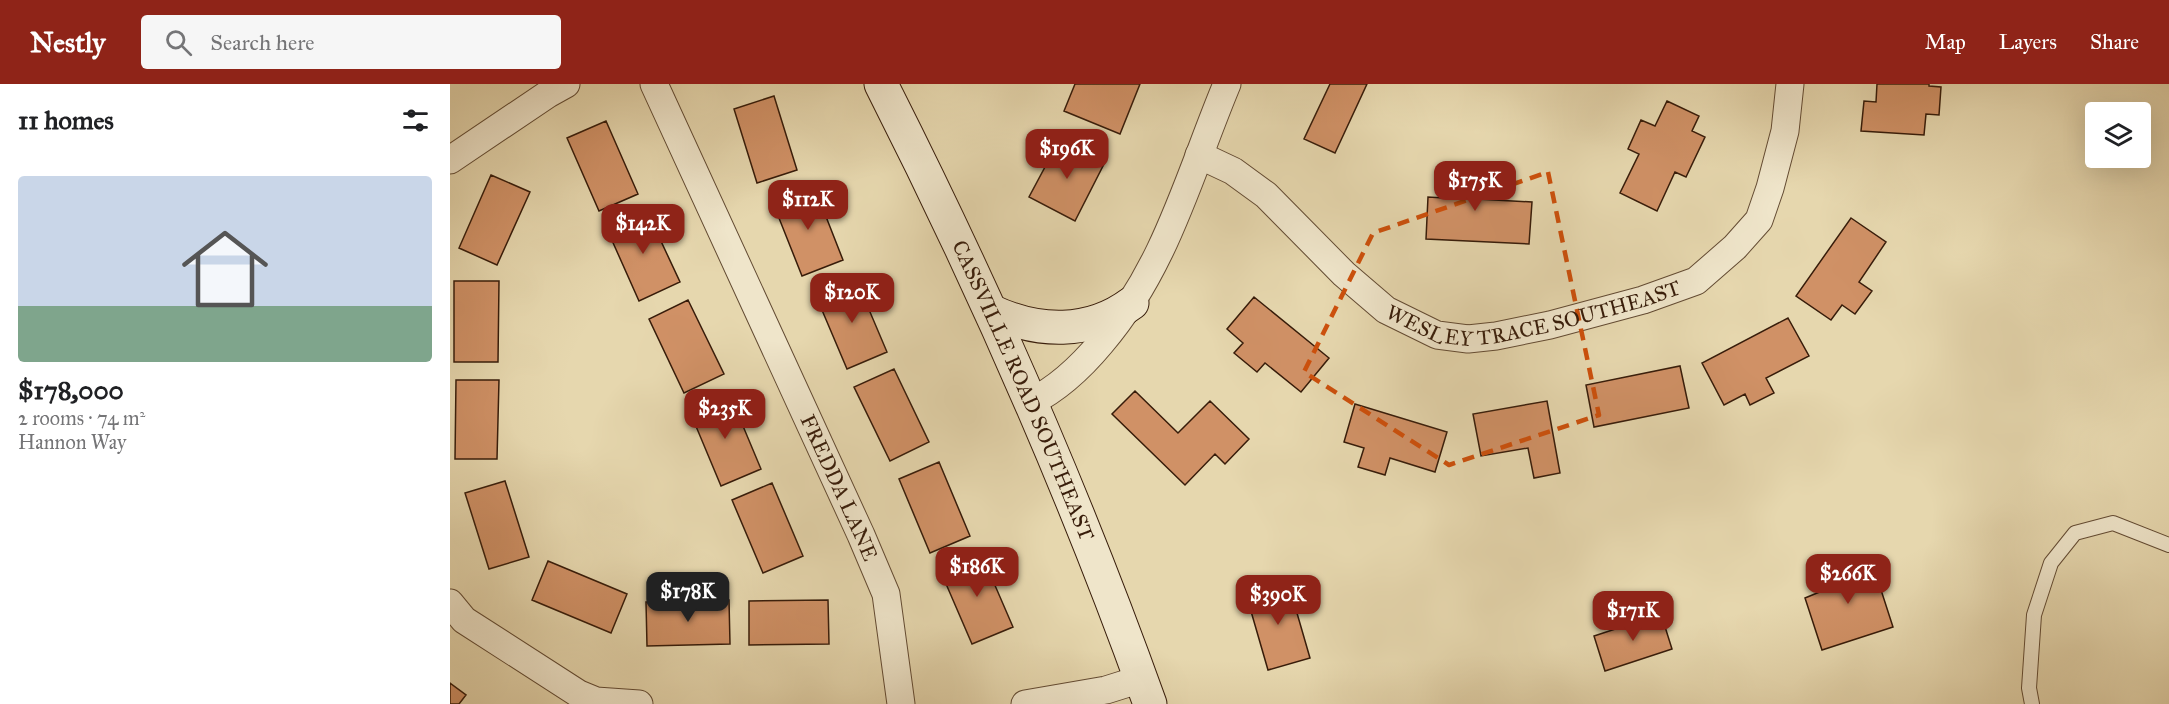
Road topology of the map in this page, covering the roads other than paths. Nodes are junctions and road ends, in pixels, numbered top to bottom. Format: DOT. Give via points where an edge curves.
graph roads {
  1 [pos="566,84"];
  2 [pos="654,84"];
  3 [pos="881,84"];
  4 [pos="1227,84"];
  5 [pos="1790,84"];
  6 [pos="1199,154"];
  7 [pos="450,160"];
  8 [pos="1132,303"];
  9 [pos="991,311"];
  10 [pos="1031,402"];
  11 [pos="2169,544"];
  12 [pos="450,603"];
  13 [pos="1145,692"];
  14 [pos="639,704"];
  15 [pos="901,704"];
  16 [pos="1026,704"];
  17 [pos="2032,704"];
  1 -- 7 [label="street"];
  2 -- 15 [label="street, FREDDA LANE" via="886,594"];
  3 -- 9 [label="main road, CASSVILLE ROAD SOUTHEAST"];
  4 -- 6 [label="street"];
  5 -- 6 [label="street, WESLEY TRACE SOUTHEAST" via="1785,131 1770,188 1759,220 1735,248 1696,281 1642,300 1496,336 1468,339 1437,335 1386,310 1344,274 1266,195 1233,171"];
  6 -- 8 [label="street" via="1162,247"];
  8 -- 9 [label="main road" via="1095,323 1059,329 1028,325"];
  8 -- 10 [label="street" via="1068,378"];
  9 -- 10 [label="main road, CASSVILLE ROAD SOUTHEAST"];
  10 -- 13 [label="main road, CASSVILLE ROAD SOUTHEAST"];
  11 -- 17 [label="lane" via="2113,523 2075,533 2051,563 2034,615 2029,688"];
  12 -- 14 [label="street" via="464,620 579,694 596,701"];
  13 -- 16 [label="street" via="1106,690"];
}
